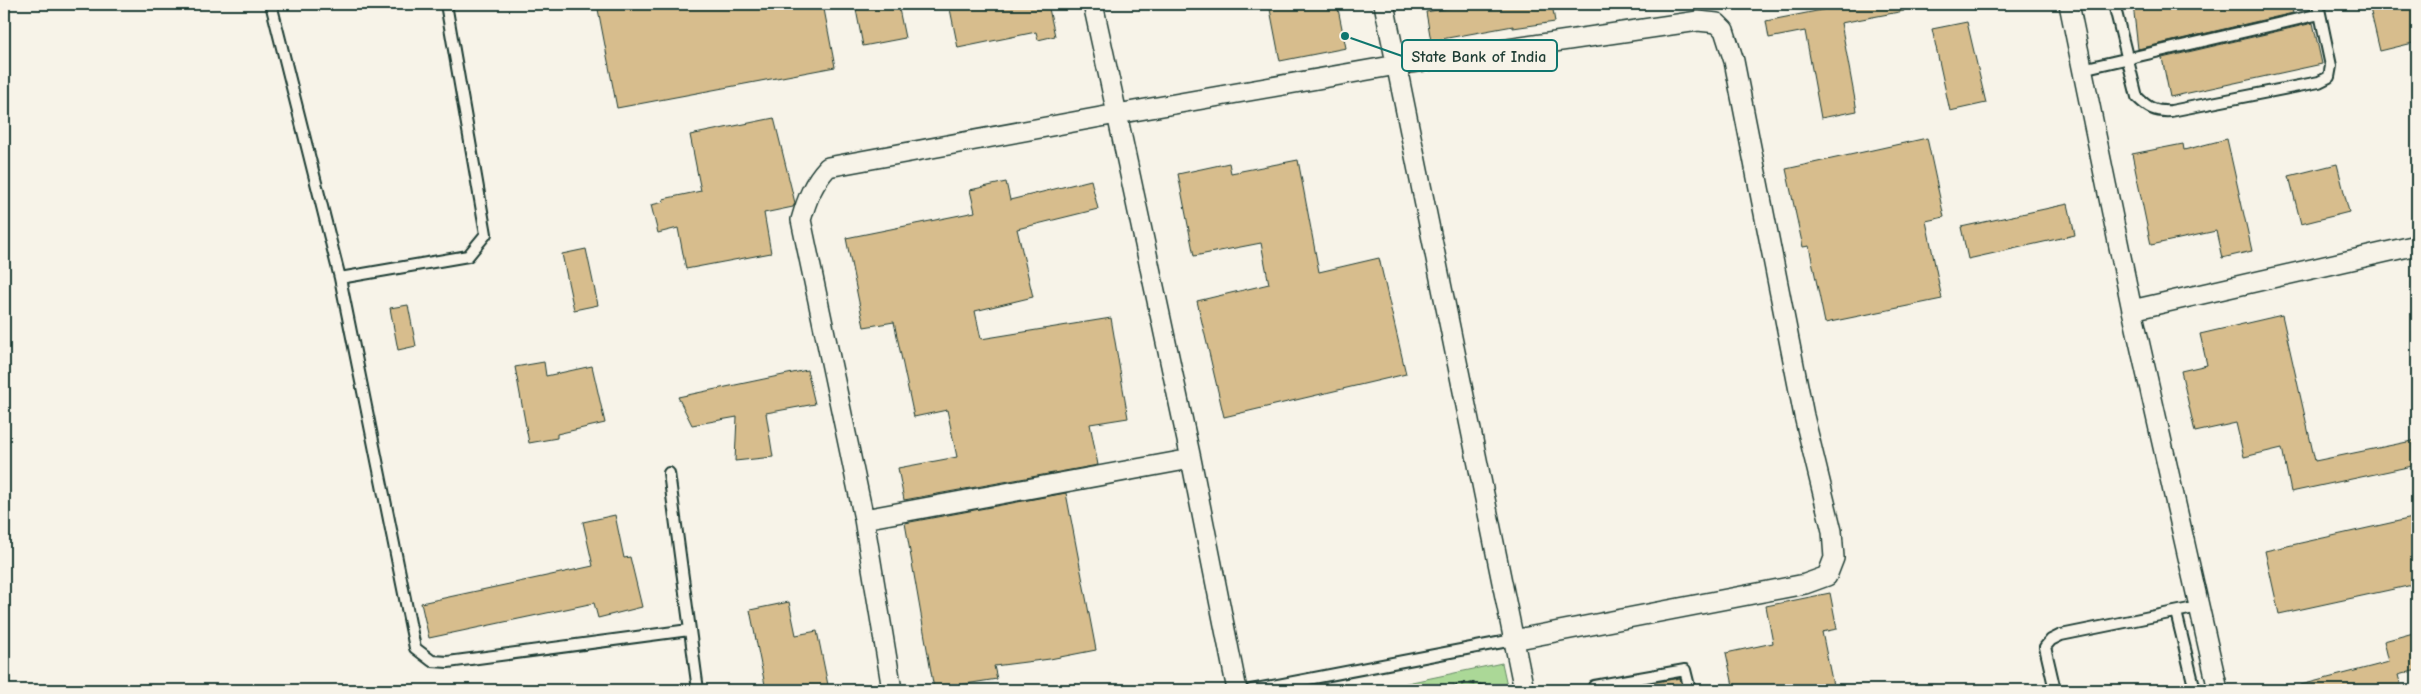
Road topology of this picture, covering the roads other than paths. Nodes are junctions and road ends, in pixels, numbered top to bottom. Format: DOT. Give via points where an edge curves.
graph roads {
  1 [pos="271,4"];
  2 [pos="446,4"];
  3 [pos="1093,4"];
  4 [pos="1384,4"];
  5 [pos="2069,4"];
  6 [pos="2114,4"];
  7 [pos="2319,9"];
  8 [pos="2127,58"];
  9 [pos="1397,66"];
  10 [pos="2082,69"];
  11 [pos="1117,114"];
  12 [pos="2417,245"];
  13 [pos="340,278"];
  14 [pos="2132,310"];
  15 [pos="1191,459"];
  16 [pos="669,473"];
  17 [pos="864,519"];
  18 [pos="2199,607"];
  19 [pos="2176,612"];
  20 [pos="689,630"];
  21 [pos="1513,640"];
  22 [pos="1594,686"];
  23 [pos="698,690"];
  24 [pos="892,690"];
  25 [pos="1237,690"];
  26 [pos="1252,690"];
  27 [pos="1524,690"];
  28 [pos="1690,690"];
  29 [pos="2055,690"];
  30 [pos="2195,690"];
  31 [pos="2218,690"];
  1 -- 13 [label="lane"];
  2 -- 13 [label="lane" via="486,234 468,256"];
  3 -- 11 [label="street"];
  4 -- 9 [label="street"];
  5 -- 10 [label="street"];
  6 -- 8 [label="lane"];
  7 -- 8 [label="lane"];
  7 -- 8 [label="lane" via="2330,66 2329,77 2319,82 2159,112 2148,108 2137,97"];
  8 -- 10 [label="lane"];
  9 -- 11 [label="street"];
  9 -- 21 [label="street"];
  9 -- 21 [label="street" via="1698,21 1717,23 1724,30 1734,61 1804,416 1832,531 1834,558 1827,576 1805,584"];
  10 -- 14 [label="street"];
  11 -- 15 [label="street"];
  11 -- 17 [label="street" via="828,167 816,180 801,220"];
  12 -- 14 [label="street"];
  13 -- 20 [label="lane" via="415,648 432,662 448,662"];
  14 -- 18 [label="street"];
  15 -- 17 [label="street"];
  15 -- 25 [label="street"];
  16 -- 20 [label="lane"];
  17 -- 24 [label="street"];
  18 -- 19 [label="lane"];
  18 -- 31 [label="street"];
  19 -- 29 [label="lane" via="2061,635 2051,640 2045,647"];
  19 -- 30 [label="lane"];
  20 -- 23 [label="lane"];
  21 -- 26 [label="lane"];
  21 -- 27 [label="street"];
  22 -- 28 [label="lane" via="1685,670"];
}
